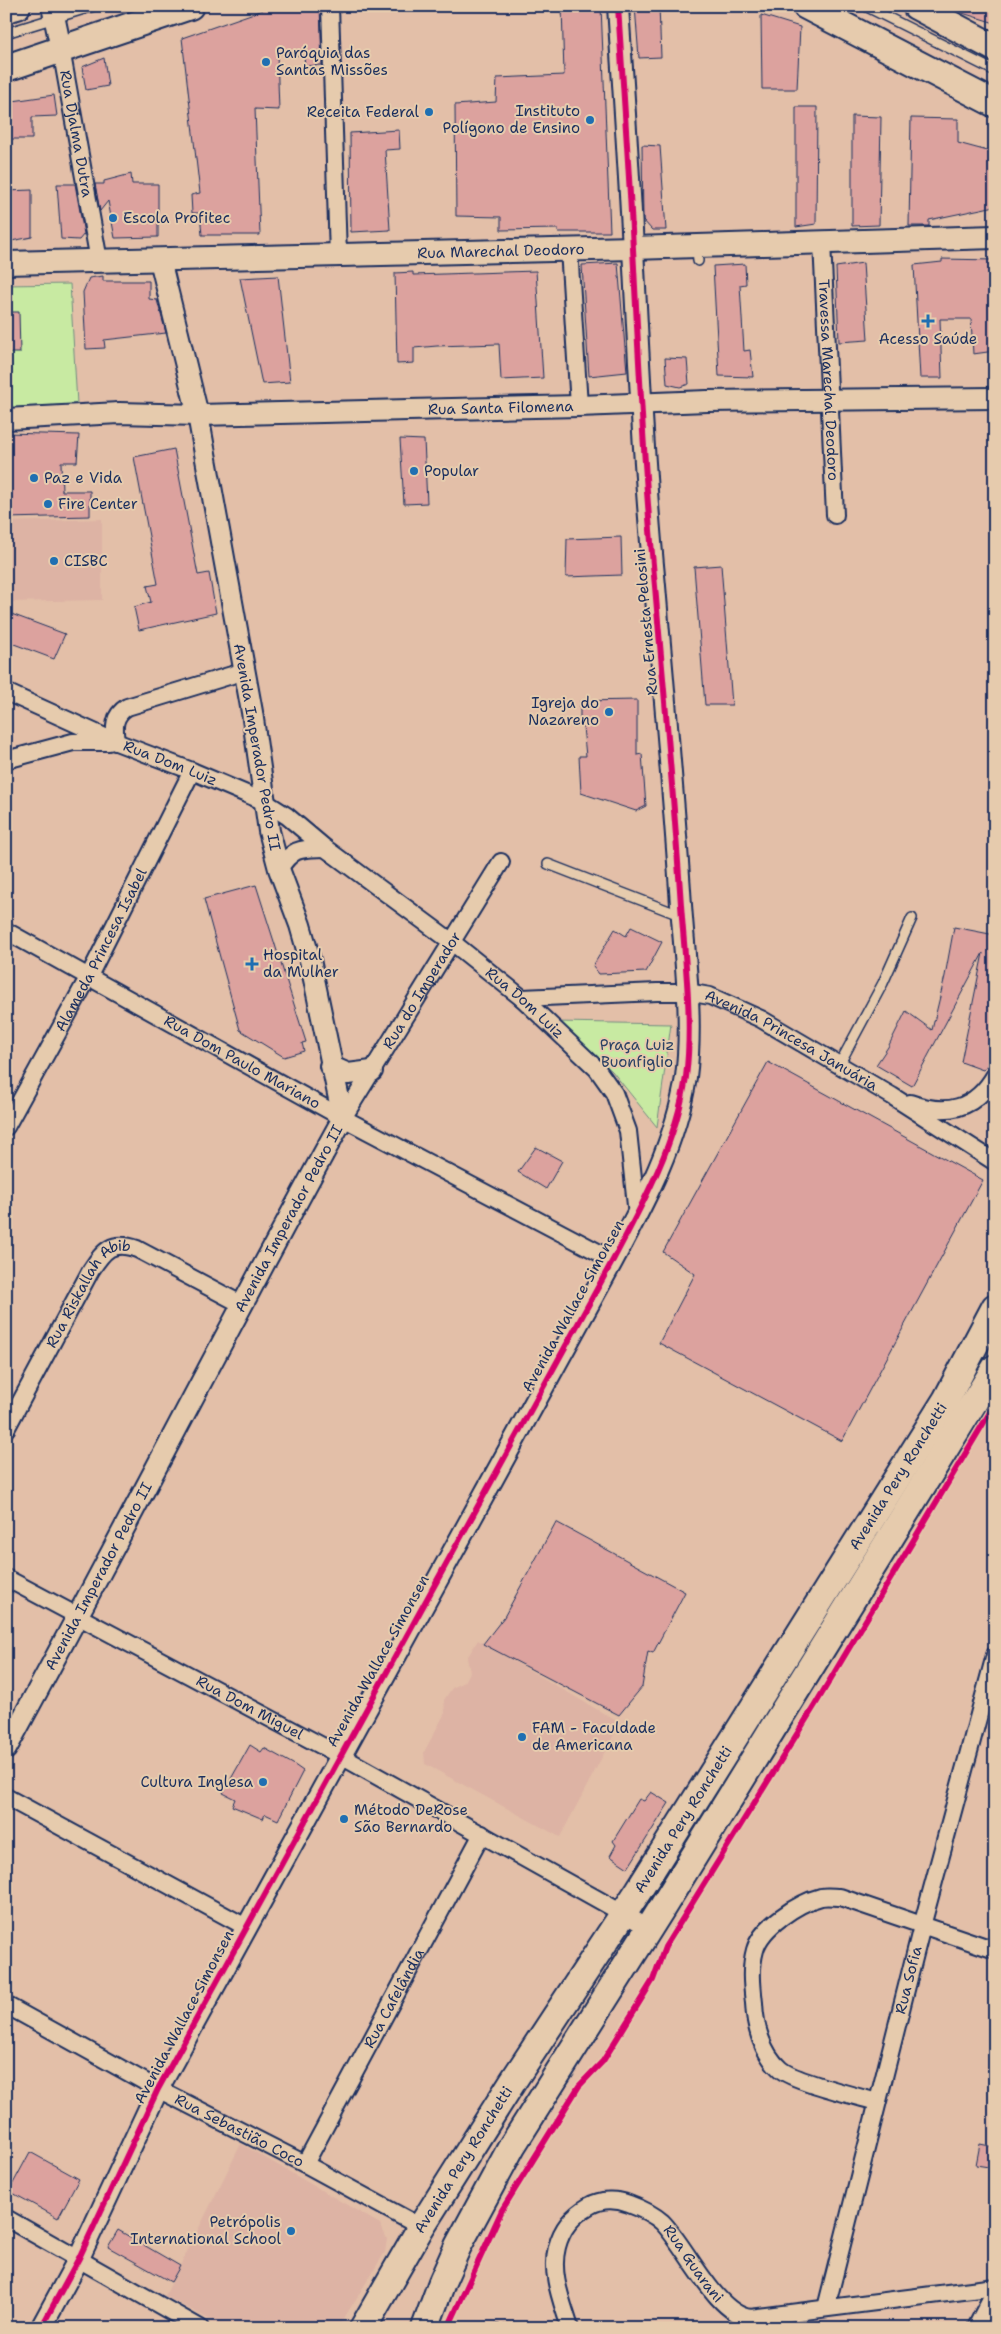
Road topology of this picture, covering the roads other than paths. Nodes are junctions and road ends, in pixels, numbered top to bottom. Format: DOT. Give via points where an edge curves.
graph roads {
  1 [pos="17,6"];
  2 [pos="94,6"];
  3 [pos="190,6"];
  4 [pos="330,6"];
  5 [pos="618,6"];
  6 [pos="806,6"];
  7 [pos="865,6"];
  8 [pos="916,6"];
  9 [pos="6,10"];
  10 [pos="53,12"];
  11 [pos="6,33"];
  12 [pos="995,48"];
  13 [pos="61,49"];
  14 [pos="6,68"];
  15 [pos="995,71"];
  16 [pos="995,104"];
  17 [pos="995,237"];
  18 [pos="822,242"];
  19 [pos="633,248"];
  20 [pos="569,249"];
  21 [pos="338,256"];
  22 [pos="160,260"];
  23 [pos="99,261"];
  24 [pos="6,262"];
  25 [pos="995,398"];
  26 [pos="830,401"];
  27 [pos="640,403"];
  28 [pos="579,406"];
  29 [pos="198,414"];
  30 [pos="6,419"];
  31 [pos="835,515"];
  32 [pos="245,670"];
  33 [pos="6,692"];
  34 [pos="116,742"];
  35 [pos="6,760"];
  36 [pos="192,771"];
  37 [pos="264,802"];
  38 [pos="325,848"];
  39 [pos="501,862"];
  40 [pos="548,864"];
  41 [pos="279,868"];
  42 [pos="682,916"];
  43 [pos="912,918"];
  44 [pos="6,931"];
  45 [pos="452,942"];
  46 [pos="89,976"];
  47 [pos="687,992"];
  48 [pos="522,998"];
  49 [pos="840,1065"];
  50 [pos="330,1066"];
  51 [pos="372,1071"];
  52 [pos="995,1075"];
  53 [pos="892,1096"];
  54 [pos="343,1118"];
  55 [pos="6,1127"];
  56 [pos="995,1162"];
  57 [pos="637,1215"];
  58 [pos="613,1260"];
  59 [pos="241,1304"];
  60 [pos="995,1307"];
  61 [pos="995,1368"];
  62 [pos="6,1429"];
  63 [pos="6,1578"];
  64 [pos="78,1617"];
  65 [pos="995,1655"];
  66 [pos="6,1749"];
  67 [pos="341,1756"];
  68 [pos="6,1797"];
  69 [pos="482,1834"];
  70 [pos="624,1912"];
  71 [pos="922,1926"];
  72 [pos="246,1927"];
  73 [pos="649,1928"];
  74 [pos="995,1950"];
  75 [pos="6,2005"];
  76 [pos="158,2090"];
  77 [pos="877,2102"];
  78 [pos="305,2164"];
  79 [pos="6,2218"];
  80 [pos="421,2227"];
  81 [pos="79,2258"];
  82 [pos="995,2287"];
  83 [pos="995,2296"];
  84 [pos="826,2308"];
  85 [pos="41,2328"];
  86 [pos="200,2328"];
  87 [pos="363,2328"];
  88 [pos="425,2328"];
  89 [pos="570,2328"];
  90 [pos="978,2328"];
  1 -- 9 [label="main road"];
  2 -- 10 [label="lane"];
  3 -- 13 [label="main road"];
  4 -- 21 [label="street"];
  5 -- 19 [label="street, Rua Ernesta Pelosini"];
  6 -- 16 [label="main road"];
  7 -- 15 [label="lane"];
  8 -- 12 [label="main road"];
  10 -- 11 [label="lane"];
  10 -- 13 [label="street, Rua Djalma Dutra"];
  13 -- 14 [label="main road"];
  13 -- 23 [label="street, Rua Djalma Dutra"];
  17 -- 18 [label="main road, Rua Marechal Deodoro"];
  18 -- 19 [label="main road, Rua Marechal Deodoro" via="697,254"];
  18 -- 26 [label="street, Travessa Marechal Deodoro"];
  19 -- 20 [label="main road, Rua Marechal Deodoro"];
  19 -- 27 [label="street, Rua Ernesta Pelosini"];
  20 -- 21 [label="main road, Rua Marechal Deodoro"];
  20 -- 28 [label="street"];
  21 -- 22 [label="main road, Rua Marechal Deodoro"];
  22 -- 23 [label="main road, Rua Marechal Deodoro"];
  22 -- 29 [label="street, Avenida Imperador Pedro II"];
  23 -- 24 [label="main road, Rua Marechal Deodoro"];
  25 -- 26 [label="street, Rua Santa Filomena"];
  26 -- 27 [label="street, Rua Santa Filomena"];
  26 -- 31 [label="street, Travessa Marechal Deodoro"];
  27 -- 28 [label="street, Rua Santa Filomena"];
  27 -- 42 [label="street, Rua Ernesta Pelosini"];
  28 -- 29 [label="street, Rua Santa Filomena"];
  29 -- 30 [label="street, Rua Santa Filomena" via="119,413"];
  29 -- 32 [label="street, Avenida Imperador Pedro II"];
  32 -- 34 [label="street" via="127,707 115,721"];
  32 -- 37 [label="street, Avenida Imperador Pedro II"];
  33 -- 34 [label="street, Rua Dom Luiz"];
  34 -- 35 [label="street" via="73,742"];
  34 -- 36 [label="street, Rua Dom Luiz"];
  36 -- 37 [label="street, Rua Dom Luiz"];
  36 -- 46 [label="street, Alameda Princesa Isabel"];
  37 -- 38 [label="street, Rua Dom Luiz" via="287,816"];
  37 -- 41 [label="street, Avenida Imperador Pedro II"];
  38 -- 41 [label="street" via="296,850"];
  38 -- 45 [label="street, Rua Dom Luiz"];
  39 -- 45 [label="street, Rua do Imperador"];
  40 -- 42 [label="lane"];
  41 -- 50 [label="street, Avenida Imperador Pedro II" via="310,960"];
  42 -- 47 [label="street, Rua Ernesta Pelosini"];
  43 -- 49 [label="lane"];
  44 -- 46 [label="street, Rua Dom Paulo Mariano"];
  45 -- 48 [label="street, Rua Dom Luiz"];
  45 -- 51 [label="street, Rua do Imperador"];
  46 -- 54 [label="street, Rua Dom Paulo Mariano"];
  46 -- 55 [label="street, Alameda Princesa Isabel"];
  47 -- 48 [label="street, Avenida Princesa Januária"];
  47 -- 49 [label="street, Avenida Princesa Januária" via="733,1005"];
  47 -- 57 [label="street, Avenida Wallace Simonsen" via="689,1041 677,1120"];
  48 -- 57 [label="street, Rua Dom Luiz" via="597,1069 614,1093 628,1131"];
  49 -- 53 [label="street, Avenida Princesa Januária"];
  50 -- 51 [label="street" via="348,1074"];
  50 -- 54 [label="street, Avenida Imperador Pedro II"];
  51 -- 54 [label="street, Rua do Imperador"];
  52 -- 53 [label="street, Avenida Princesa Januária" via="974,1101 962,1107 937,1110"];
  53 -- 56 [label="street, Avenida Princesa Januária"];
  54 -- 58 [label="street, Rua Dom Paulo Mariano"];
  54 -- 59 [label="street, Avenida Imperador Pedro II"];
  57 -- 58 [label="street, Avenida Wallace Simonsen"];
  58 -- 67 [label="street, Avenida Wallace Simonsen"];
  59 -- 62 [label="street, Rua Riskallah Abib" via="137,1249 114,1245 102,1254 91,1270"];
  59 -- 64 [label="street, Avenida Imperador Pedro II"];
  60 -- 70 [label="main road, Avenida Pery Ronchetti" via="946,1400"];
  61 -- 73 [label="main road, Avenida Pery Ronchetti"];
  63 -- 64 [label="street, Rua Dom Miguel"];
  64 -- 66 [label="street, Avenida Imperador Pedro II"];
  64 -- 67 [label="street, Rua Dom Miguel"];
  65 -- 71 [label="street, Rua Sofia"];
  67 -- 69 [label="street, Rua Dom Miguel"];
  67 -- 72 [label="street, Avenida Wallace Simonsen"];
  68 -- 72 [label="street"];
  69 -- 70 [label="street, Rua Dom Miguel"];
  69 -- 78 [label="street, Rua Cafelândia"];
  70 -- 73 [label="street, Rua Dom Miguel"];
  70 -- 80 [label="main road, Avenida Pery Ronchetti"];
  71 -- 74 [label="street"];
  71 -- 77 [label="street, Rua Sofia"];
  71 -- 77 [label="street" via="846,1899 822,1897 807,1902 774,1923 762,1935 755,1949 751,1971 755,2016 769,2058 782,2071 799,2078"];
  72 -- 76 [label="street, Avenida Wallace Simonsen"];
  73 -- 88 [label="main road, Avenida Pery Ronchetti" via="481,2201 442,2282"];
  75 -- 76 [label="street, Rua Sebastião Coco"];
  76 -- 78 [label="street, Rua Sebastião Coco"];
  76 -- 81 [label="street, Avenida Wallace Simonsen"];
  77 -- 84 [label="street, Rua Sofia"];
  78 -- 80 [label="street, Rua Sebastião Coco"];
  79 -- 81 [label="street"];
  80 -- 87 [label="main road, Avenida Pery Ronchetti"];
  81 -- 85 [label="street, Avenida Wallace Simonsen"];
  81 -- 86 [label="street"];
  82 -- 84 [label="street, Rua Guarani"];
  83 -- 90 [label="street"];
  84 -- 89 [label="street, Rua Guarani" via="750,2318 740,2316 723,2304 661,2222 640,2208 618,2200 596,2202 575,2214 561,2234 554,2258 557,2287"];
}
